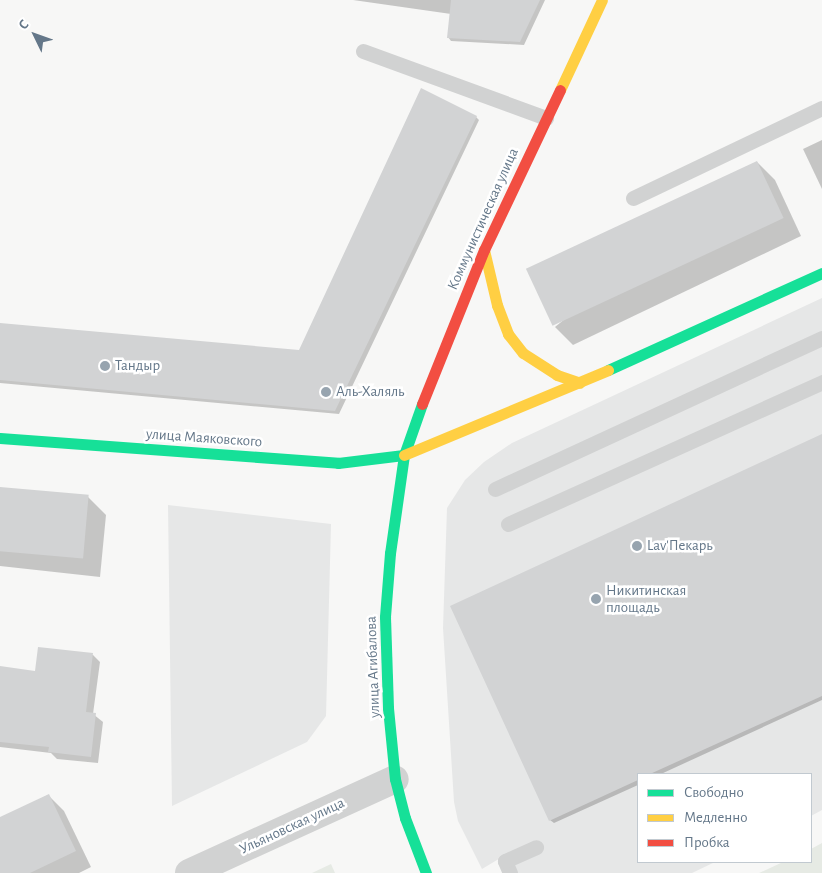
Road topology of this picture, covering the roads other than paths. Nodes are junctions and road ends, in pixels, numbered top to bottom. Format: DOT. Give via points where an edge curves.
graph roads {
  1 [pos="602,0"];
  2 [pos="363,51"];
  3 [pos="822,108"];
  4 [pos="546,118"];
  5 [pos="633,198"];
  6 [pos="484,250"];
  7 [pos="821,277"];
  8 [pos="822,338"];
  9 [pos="822,382"];
  10 [pos="580,384"];
  11 [pos="0,438"];
  12 [pos="404,455"];
  13 [pos="495,489"];
  14 [pos="508,524"];
  15 [pos="395,779"];
  16 [pos="414,840"];
  17 [pos="536,847"];
  18 [pos="189,873"];
  19 [pos="411,873"];
  20 [pos="426,873"];
  21 [pos="510,873"];
  1 -- 4 [label="main road, Коммунистическая улица"];
  2 -- 4 [label="lane"];
  3 -- 5 [label="lane"];
  4 -- 6 [label="main road, Коммунистическая улица"];
  6 -- 10 [label="main road" via="497,305 508,334 523,353 557,376"];
  6 -- 12 [label="main road, Коммунистическая улица"];
  7 -- 10 [label="main road"];
  8 -- 13 [label="lane"];
  9 -- 14 [label="lane"];
  10 -- 12 [label="main road"];
  11 -- 12 [label="main road, улица Маяковского" via="338,463"];
  12 -- 15 [label="main road, улица Агибалова" via="385,617 388,708"];
  15 -- 16 [label="main road, улица Агибалова"];
  15 -- 18 [label="street, Ульяновская улица"];
  16 -- 19 [label="lane"];
  16 -- 20 [label="main road, улица Агибалова"];
  17 -- 21 [label="lane" via="505,862"];
}
